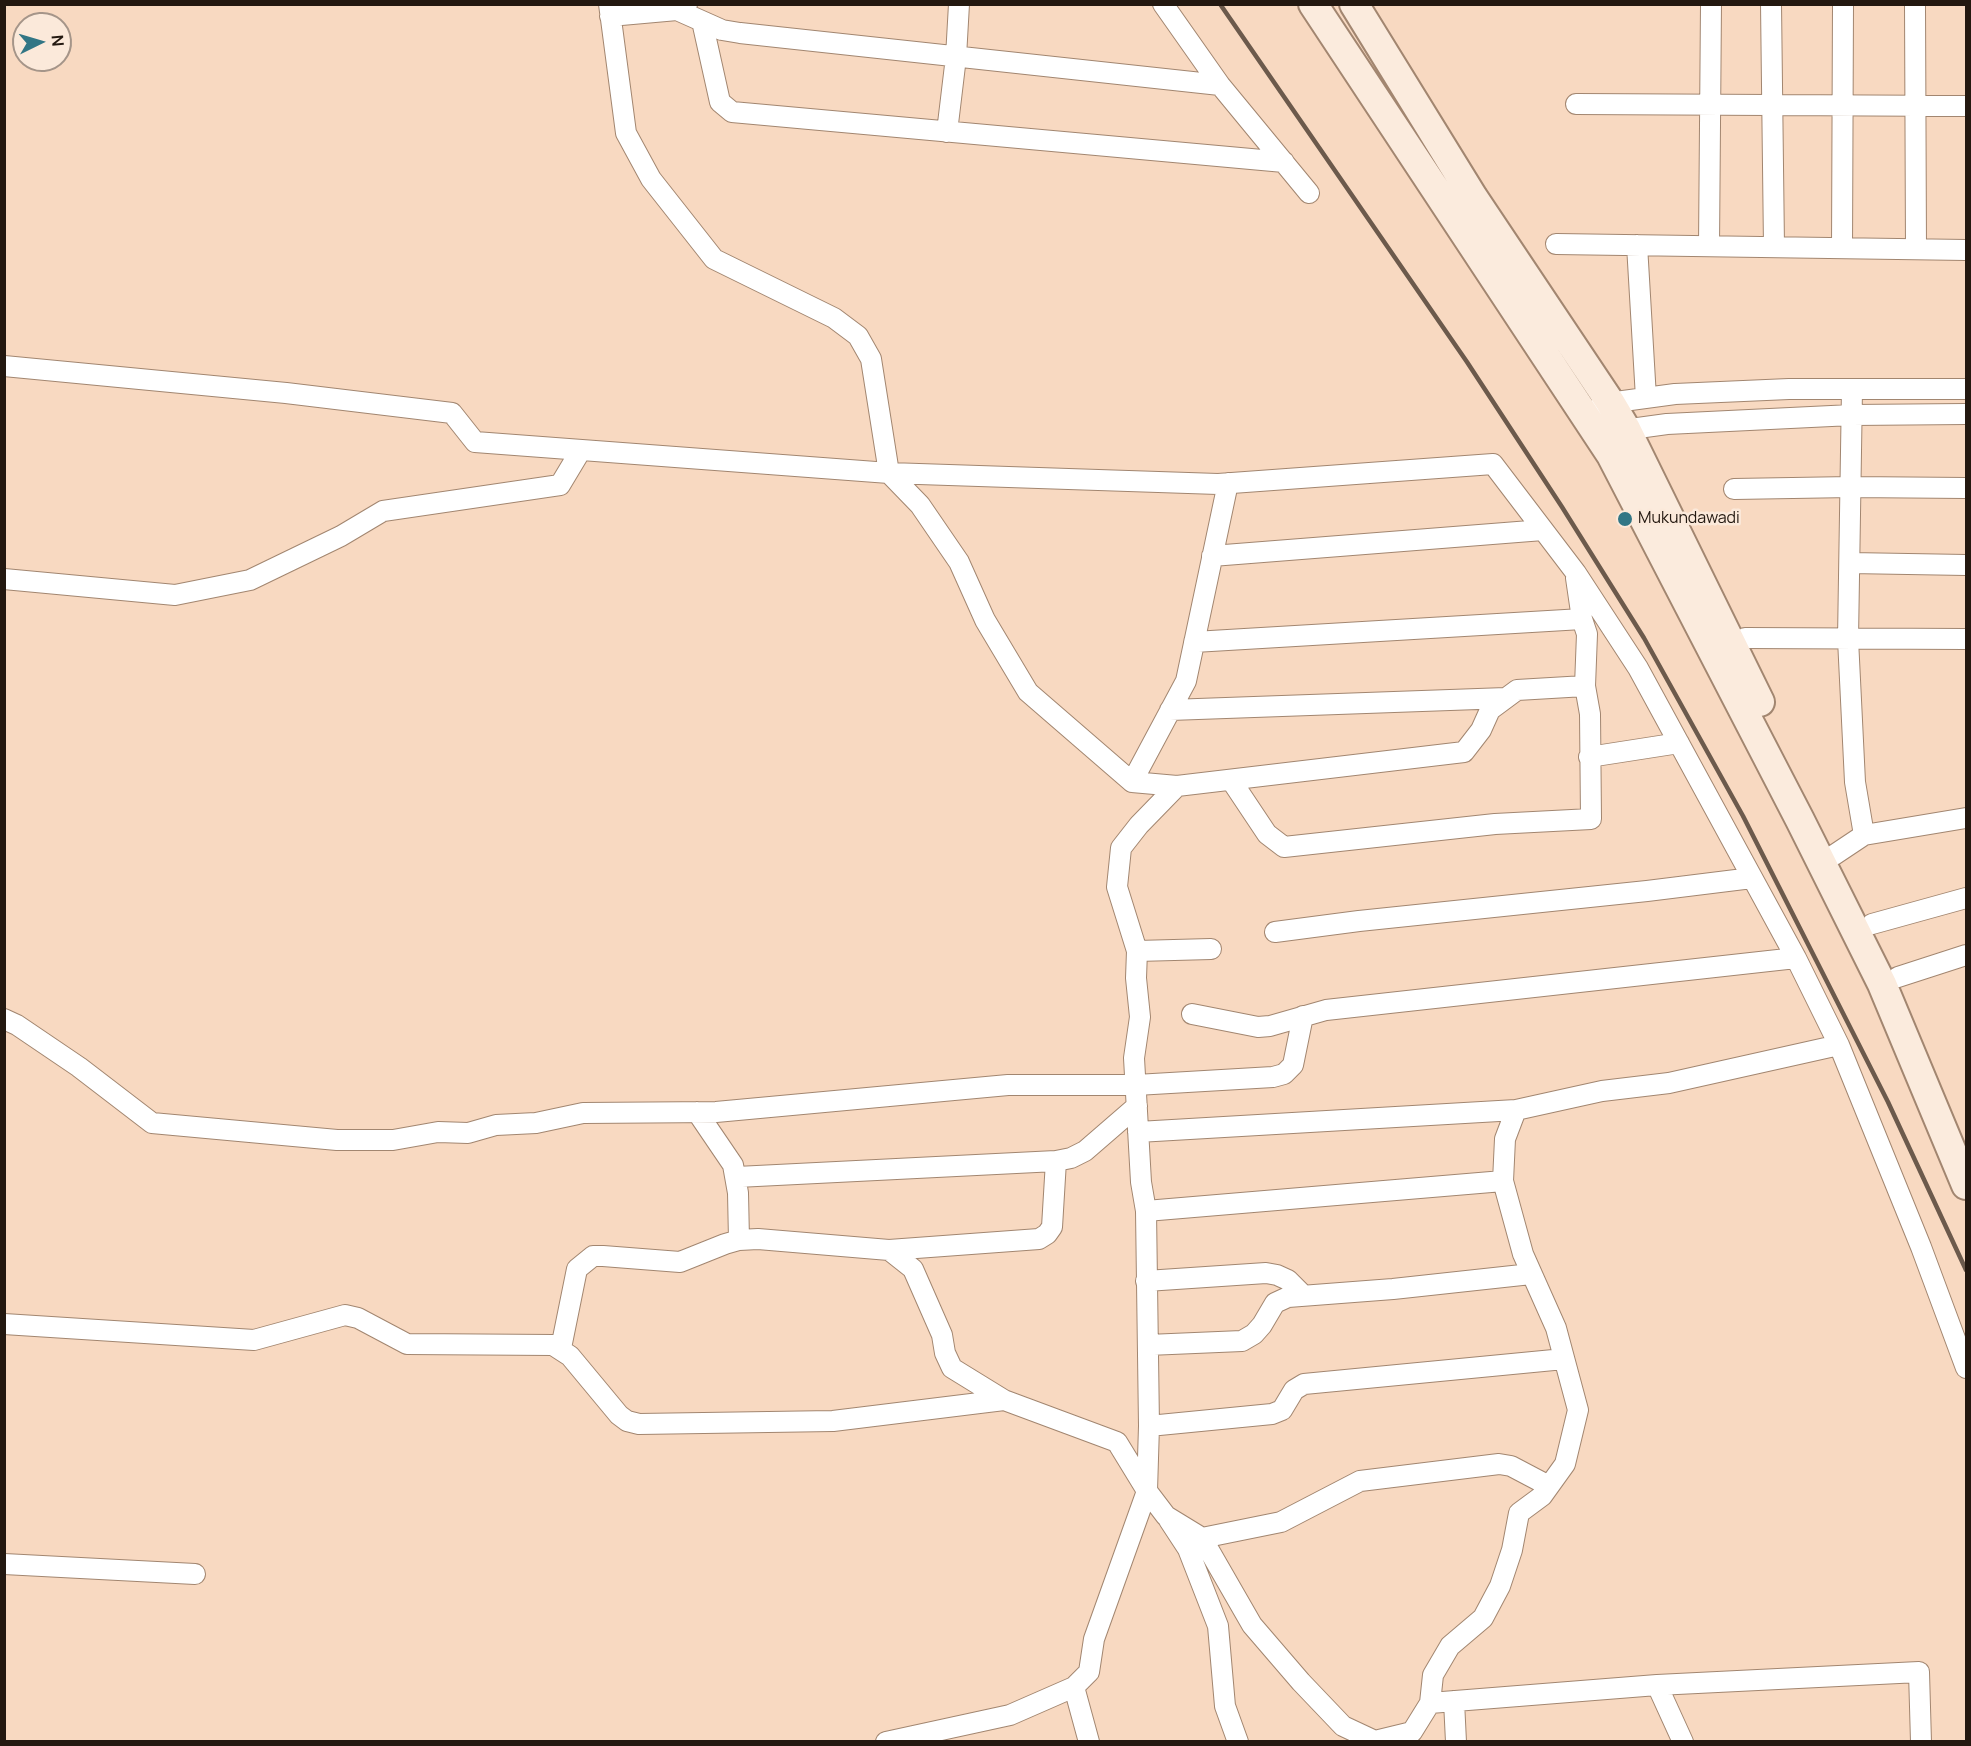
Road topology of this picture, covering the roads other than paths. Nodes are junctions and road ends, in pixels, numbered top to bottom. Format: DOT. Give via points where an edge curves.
graph roads {
  1 [pos="959,4"];
  2 [pos="1163,4"];
  3 [pos="1313,4"];
  4 [pos="1354,4"];
  5 [pos="1711,4"];
  6 [pos="1771,4"];
  7 [pos="1843,4"];
  8 [pos="1915,4"];
  9 [pos="682,7"];
  10 [pos="610,10"];
  11 [pos="702,21"];
  12 [pos="956,57"];
  13 [pos="1220,85"];
  14 [pos="1576,104"];
  15 [pos="1710,104"];
  16 [pos="1772,105"];
  17 [pos="1844,105"];
  18 [pos="1916,106"];
  19 [pos="1966,106"];
  20 [pos="947,132"];
  21 [pos="1284,162"];
  22 [pos="1309,194"];
  23 [pos="1556,244"];
  24 [pos="1637,245"];
  25 [pos="1709,246"];
  26 [pos="1774,247"];
  27 [pos="1842,248"];
  28 [pos="1916,249"];
  29 [pos="1966,250"];
  30 [pos="4,366"];
  31 [pos="1966,388"];
  32 [pos="1852,389"];
  33 [pos="1646,398"];
  34 [pos="1610,402"];
  35 [pos="1579,407"];
  36 [pos="1966,414"];
  37 [pos="1852,415"];
  38 [pos="1626,429"];
  39 [pos="1597,435"];
  40 [pos="581,450"];
  41 [pos="889,474"];
  42 [pos="1228,483"];
  43 [pos="1851,487"];
  44 [pos="1966,488"];
  45 [pos="1734,489"];
  46 [pos="1543,530"];
  47 [pos="1212,556"];
  48 [pos="1850,563"];
  49 [pos="1966,565"];
  50 [pos="1576,573"];
  51 [pos="4,579"];
  52 [pos="1582,619"];
  53 [pos="1745,638"];
  54 [pos="1848,639"];
  55 [pos="1966,639"];
  56 [pos="1194,642"];
  57 [pos="1585,686"];
  58 [pos="1506,698"];
  59 [pos="1170,710"];
  60 [pos="1679,743"];
  61 [pos="1589,757"];
  62 [pos="1231,780"];
  63 [pos="1132,782"];
  64 [pos="1177,786"];
  65 [pos="1966,818"];
  66 [pos="1864,835"];
  67 [pos="1834,855"];
  68 [pos="1752,878"];
  69 [pos="1966,898"];
  70 [pos="1872,924"];
  71 [pos="1275,932"];
  72 [pos="1211,949"];
  73 [pos="1137,951"];
  74 [pos="1966,955"];
  75 [pos="1796,958"];
  76 [pos="1898,977"];
  77 [pos="1192,1014"];
  78 [pos="1303,1016"];
  79 [pos="4,1019"];
  80 [pos="1839,1046"];
  81 [pos="1136,1085"];
  82 [pos="1137,1106"];
  83 [pos="1516,1110"];
  84 [pos="698,1112"];
  85 [pos="1138,1132"];
  86 [pos="1966,1135"];
  87 [pos="1056,1161"];
  88 [pos="736,1177"];
  89 [pos="1503,1181"];
  90 [pos="1966,1185"];
  91 [pos="1146,1211"];
  92 [pos="739,1240"];
  93 [pos="889,1250"];
  94 [pos="1531,1274"];
  95 [pos="1146,1281"];
  96 [pos="1303,1295"];
  97 [pos="4,1324"];
  98 [pos="1148,1345"];
  99 [pos="561,1348"];
  100 [pos="1564,1359"];
  101 [pos="1966,1368"];
  102 [pos="1004,1400"];
  103 [pos="1149,1426"];
  104 [pos="1550,1486"];
  105 [pos="1147,1491"];
  106 [pos="1166,1516"];
  107 [pos="1202,1538"];
  108 [pos="4,1564"];
  109 [pos="195,1574"];
  110 [pos="1657,1685"];
  111 [pos="1074,1687"];
  112 [pos="1454,1701"];
  113 [pos="1430,1703"];
  114 [pos="886,1742"];
  115 [pos="1089,1742"];
  116 [pos="1238,1742"];
  117 [pos="1456,1742"];
  118 [pos="1683,1742"];
  119 [pos="1921,1742"];
  1 -- 12 [label="street"];
  2 -- 13 [label="street"];
  3 -- 35 [label="street"];
  4 -- 34 [label="street" via="1473,197"];
  5 -- 15 [label="street"];
  6 -- 16 [label="street"];
  7 -- 17 [label="street"];
  8 -- 18 [label="street"];
  9 -- 10 [label="street"];
  9 -- 11 [label="street"];
  10 -- 41 [label="street" via="626,133 651,179 714,259 834,318 858,336 871,359"];
  11 -- 12 [label="street" via="740,33"];
  11 -- 20 [label="street" via="720,102 732,112"];
  12 -- 13 [label="street"];
  12 -- 20 [label="street"];
  13 -- 21 [label="street"];
  14 -- 15 [label="street"];
  15 -- 16 [label="street"];
  15 -- 25 [label="street"];
  16 -- 17 [label="street"];
  16 -- 26 [label="street"];
  17 -- 18 [label="street"];
  17 -- 27 [label="street"];
  18 -- 19 [label="street"];
  18 -- 28 [label="street"];
  20 -- 21 [label="street"];
  21 -- 22 [label="street"];
  23 -- 24 [label="street"];
  24 -- 25 [label="street"];
  24 -- 33 [label="street"];
  25 -- 26 [label="street"];
  26 -- 27 [label="street"];
  27 -- 28 [label="street"];
  28 -- 29 [label="street"];
  30 -- 40 [label="street" via="452,413 475,442"];
  31 -- 32 [label="street"];
  32 -- 33 [label="street"];
  32 -- 37 [label="street"];
  33 -- 34 [label="street"];
  34 -- 35 [label="street"];
  34 -- 38 [label="street"];
  35 -- 39 [label="street"];
  36 -- 37 [label="street"];
  37 -- 38 [label="street"];
  37 -- 43 [label="street"];
  38 -- 39 [label="street"];
  38 -- 67 [label="street"];
  39 -- 90 [label="street" via="1611,455 1882,984"];
  40 -- 41 [label="street"];
  40 -- 51 [label="street" via="560,485 383,511 250,580 175,594"];
  41 -- 42 [label="street"];
  41 -- 63 [label="street" via="920,505 959,562 985,620 1028,692"];
  42 -- 46 [label="street" via="1493,464"];
  42 -- 47 [label="street"];
  43 -- 44 [label="street"];
  43 -- 45 [label="street"];
  43 -- 48 [label="street"];
  46 -- 47 [label="street"];
  46 -- 50 [label="street"];
  47 -- 56 [label="street"];
  48 -- 49 [label="street"];
  48 -- 54 [label="street"];
  50 -- 52 [label="street"];
  50 -- 60 [label="street" via="1638,668"];
  52 -- 56 [label="street"];
  52 -- 57 [label="street" via="1587,634"];
  53 -- 54 [label="street"];
  54 -- 55 [label="street"];
  54 -- 66 [label="street" via="1855,782"];
  56 -- 59 [label="street" via="1185,681"];
  57 -- 58 [label="street" via="1517,690"];
  57 -- 61 [label="street" via="1590,714"];
  58 -- 59 [label="street"];
  58 -- 62 [label="street" via="1490,710 1464,752"];
  59 -- 63 [label="street"];
  60 -- 61 [label="street"];
  60 -- 68 [label="street"];
  61 -- 62 [label="street" via="1591,819 1495,824 1284,847 1267,834"];
  62 -- 64 [label="street"];
  63 -- 64 [label="street"];
  64 -- 73 [label="street" via="1121,848 1117,887"];
  65 -- 66 [label="street"];
  66 -- 67 [label="street"];
  67 -- 70 [label="street"];
  68 -- 71 [label="street"];
  68 -- 75 [label="street"];
  69 -- 70 [label="street"];
  70 -- 76 [label="street"];
  72 -- 73 [label="street"];
  73 -- 81 [label="street" via="1140,1017 1134,1058"];
  74 -- 76 [label="street"];
  75 -- 78 [label="street" via="1326,1010"];
  75 -- 80 [label="street"];
  76 -- 86 [label="street"];
  77 -- 78 [label="street" via="1258,1027"];
  78 -- 81 [label="street" via="1293,1065 1284,1074"];
  79 -- 84 [label="street" via="79,1067 152,1123 337,1140 393,1140 438,1132 468,1133 496,1125 536,1123 583,1113"];
  80 -- 83 [label="street" via="1669,1083 1602,1091"];
  80 -- 101 [label="street"];
  81 -- 82 [label="street"];
  81 -- 84 [label="street" via="1008,1085"];
  82 -- 85 [label="street"];
  82 -- 87 [label="street" via="1085,1151"];
  83 -- 85 [label="street"];
  83 -- 89 [label="street" via="1505,1139"];
  84 -- 88 [label="street" via="733,1165"];
  85 -- 91 [label="street"];
  87 -- 88 [label="street"];
  87 -- 93 [label="street" via="1052,1227 1040,1239"];
  88 -- 92 [label="street"];
  89 -- 91 [label="street"];
  89 -- 94 [label="street"];
  91 -- 95 [label="street"];
  92 -- 93 [label="street"];
  92 -- 99 [label="street" via="680,1262 593,1256 577,1269"];
  93 -- 102 [label="street" via="913,1269 952,1368"];
  94 -- 96 [label="street"];
  94 -- 100 [label="street" via="1556,1328"];
  95 -- 96 [label="street" via="1266,1273 1288,1280"];
  95 -- 98 [label="street"];
  96 -- 98 [label="street" via="1275,1303 1262,1325 1242,1341"];
  97 -- 99 [label="street" via="254,1340 345,1315 407,1344"];
  98 -- 103 [label="street"];
  99 -- 102 [label="street" via="619,1415 639,1424 833,1421"];
  100 -- 103 [label="street" via="1304,1384 1294,1390 1282,1410 1272,1414"];
  100 -- 104 [label="street" via="1578,1410 1564,1464"];
  102 -- 105 [label="street" via="1117,1442"];
  103 -- 105 [label="street"];
  104 -- 107 [label="street" via="1499,1464 1369,1480 1347,1486 1281,1522"];
  104 -- 113 [label="street" via="1519,1513 1500,1586 1483,1618 1450,1646 1433,1675"];
  105 -- 106 [label="street"];
  105 -- 111 [label="street" via="1094,1639 1089,1672"];
  106 -- 107 [label="street"];
  106 -- 116 [label="street" via="1188,1549 1218,1626 1225,1706"];
  107 -- 113 [label="street" via="1252,1624 1342,1726 1375,1741 1403,1734 1412,1731"];
  108 -- 109 [label="street"];
  110 -- 112 [label="street"];
  110 -- 118 [label="street"];
  110 -- 119 [label="street" via="1919,1672"];
  111 -- 114 [label="street" via="1010,1715"];
  111 -- 115 [label="street"];
  112 -- 113 [label="street"];
  112 -- 117 [label="street"];
}
